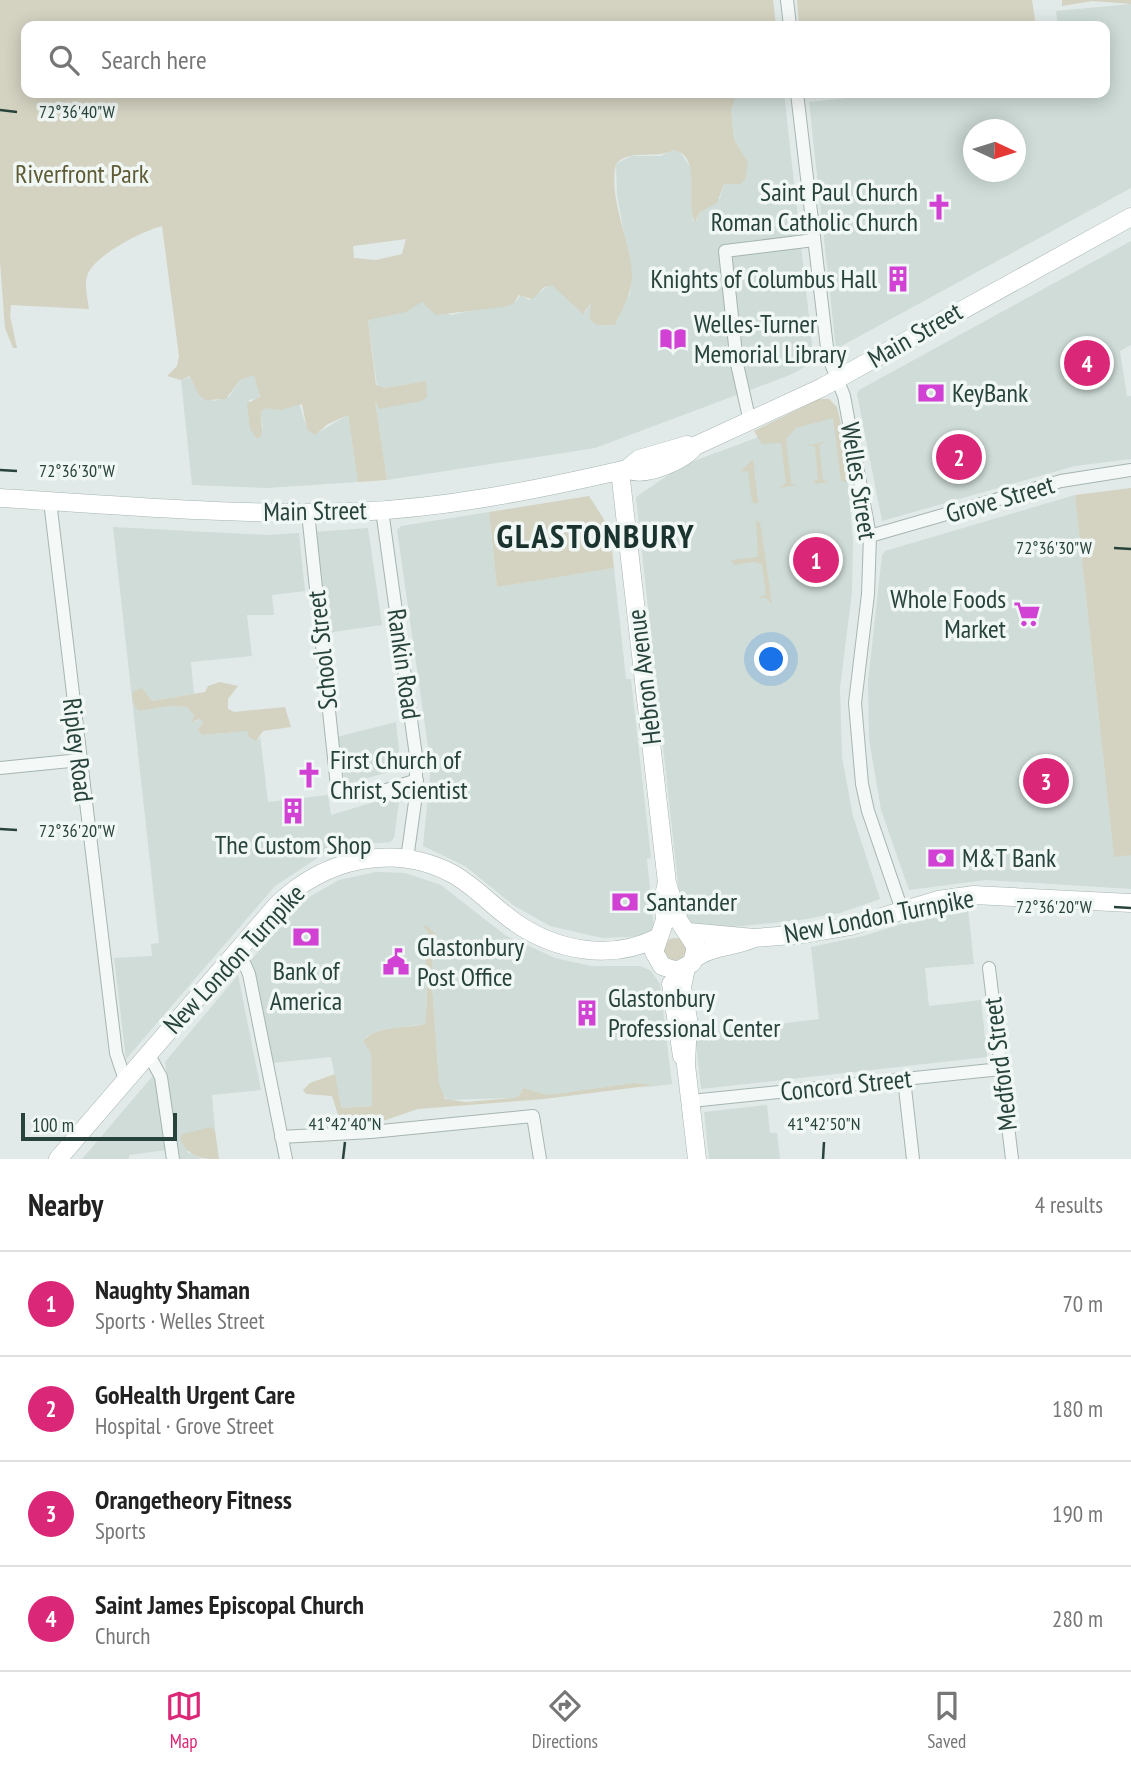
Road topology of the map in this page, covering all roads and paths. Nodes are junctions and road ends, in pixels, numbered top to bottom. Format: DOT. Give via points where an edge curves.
graph roads {
  1 [pos="787,0"];
  2 [pos="789,21"];
  3 [pos="798,98"];
  4 [pos="1131,217"];
  5 [pos="814,240"];
  6 [pos="838,379"];
  7 [pos="750,422"];
  8 [pos="623,470"];
  9 [pos="1131,470"];
  10 [pos="0,498"];
  11 [pos="50,501"];
  12 [pos="382,510"];
  13 [pos="308,513"];
  14 [pos="870,536"];
  15 [pos="80,760"];
  16 [pos="0,768"];
  17 [pos="417,780"];
  18 [pos="407,859"];
  19 [pos="667,883"];
  20 [pos="1131,903"];
  21 [pos="902,910"];
  22 [pos="687,932"];
  23 [pos="658,936"];
  24 [pos="754,938"];
  25 [pos="237,949"];
  26 [pos="604,953"];
  27 [pos="690,964"];
  28 [pos="662,966"];
  29 [pos="989,968"];
  30 [pos="148,1053"];
  31 [pos="686,1065"];
  32 [pos="1001,1069"];
  33 [pos="904,1079"];
  34 [pos="125,1080"];
  35 [pos="691,1101"];
  36 [pos="281,1137"];
  37 [pos="58,1159"];
  38 [pos="173,1159"];
  39 [pos="286,1159"];
  40 [pos="540,1159"];
  41 [pos="697,1159"];
  42 [pos="914,1159"];
  43 [pos="1012,1159"];
  1 -- 2 [label="street"];
  3 -- 5 [label="street, Welles Street"];
  4 -- 6 [label="main road, Main Street"];
  5 -- 6 [label="street, Welles Street" via="828,356"];
  5 -- 7 [label="street" via="725,251 737,364"];
  6 -- 7 [label="main road, Main Street"];
  6 -- 14 [label="street, Welles Street"];
  7 -- 8 [label="main road, Main Street" via="656,468 638,473"];
  8 -- 12 [label="main road, Main Street" via="493,496"];
  8 -- 19 [label="main road, Hebron Avenue"];
  9 -- 14 [label="street, Grove Street" via="1061,481"];
  10 -- 11 [label="main road, Main Street"];
  11 -- 13 [label="main road, Main Street"];
  11 -- 15 [label="street, Ripley Road"];
  12 -- 13 [label="main road, Main Street"];
  12 -- 17 [label="street, Rankin Road"];
  13 -- 17 [label="street, School Street" via="336,779 344,793 356,796"];
  14 -- 21 [label="street, Welles Street" via="856,729 868,811"];
  15 -- 16 [label="street"];
  15 -- 34 [label="street, Ripley Road" via="116,1053"];
  17 -- 18 [label="street, Rankin Road"];
  18 -- 25 [label="main road, New London Turnpike" via="367,859 321,872 286,896"];
  18 -- 26 [label="main road, New London Turnpike" via="452,874 536,934"];
  19 -- 22 [label="main road, Hebron Avenue"];
  19 -- 23 [label="main road, Hebron Avenue" via="665,920"];
  20 -- 21 [label="main road, New London Turnpike" via="974,895"];
  21 -- 24 [label="main road, New London Turnpike" via="828,930"];
  22 -- 23 [label="main road" via="675,928"];
  22 -- 24 [label="main road, New London Turnpike"];
  22 -- 27 [label="main road" via="696,947"];
  23 -- 26 [label="main road, New London Turnpike"];
  23 -- 28 [label="main road" via="654,952"];
  24 -- 27 [label="main road, New London Turnpike" via="708,950"];
  25 -- 30 [label="main road, New London Turnpike"];
  25 -- 36 [label="street" via="249,974"];
  26 -- 28 [label="main road, New London Turnpike" via="645,956"];
  27 -- 28 [label="main road" via="675,971"];
  27 -- 31 [label="main road" via="682,987 689,1028"];
  28 -- 31 [label="main road" via="672,987 677,1038"];
  29 -- 32 [label="street, Medford Street"];
  30 -- 34 [label="main road, New London Turnpike"];
  30 -- 38 [label="street" via="161,1077"];
  31 -- 35 [label="main road"];
  32 -- 33 [label="street, Concord Street"];
  32 -- 43 [label="street, Medford Street"];
  33 -- 35 [label="street, Concord Street"];
  33 -- 42 [label="street"];
  34 -- 37 [label="main road, New London Turnpike"];
  35 -- 41 [label="main road"];
  36 -- 39 [label="street"];
  36 -- 40 [label="street" via="533,1116"];
}
